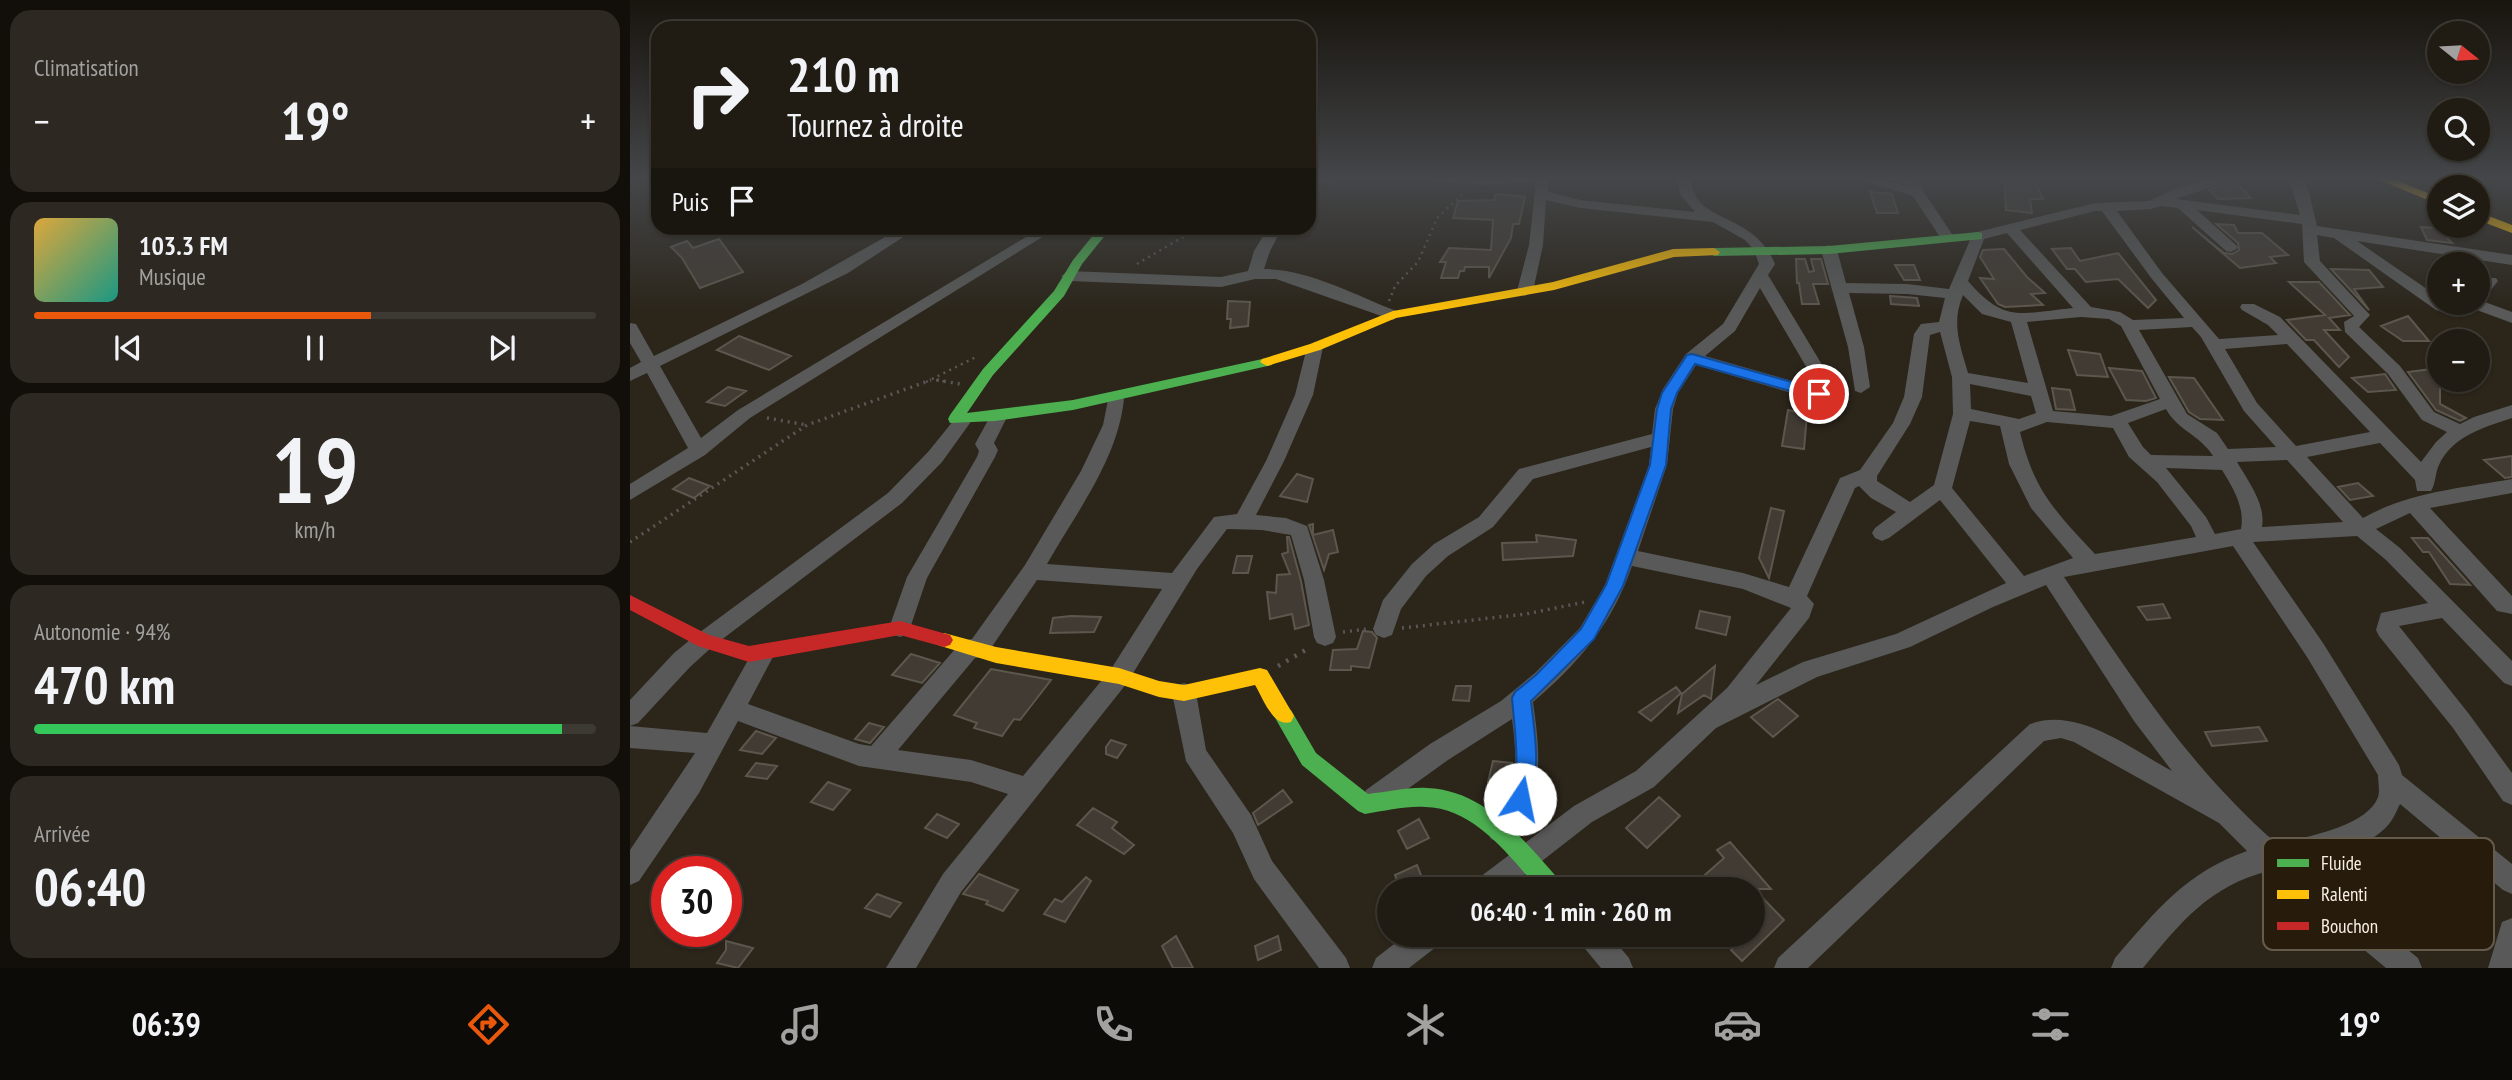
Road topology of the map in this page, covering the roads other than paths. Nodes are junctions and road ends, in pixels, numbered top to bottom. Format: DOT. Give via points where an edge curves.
graph roads {
  1 [pos="1540,222"];
  2 [pos="1723,222"];
  3 [pos="1937,222"];
  4 [pos="2039,222"];
  5 [pos="2119,222"];
  6 [pos="2202,222"];
  7 [pos="2288,222"];
  8 [pos="2309,222"];
  9 [pos="2494,222"];
  10 [pos="2310,226"];
  11 [pos="2011,229"];
  12 [pos="2512,229"];
  13 [pos="896,235"];
  14 [pos="1038,235"];
  15 [pos="1100,235"];
  16 [pos="1271,235"];
  17 [pos="1978,236"];
  18 [pos="2339,236"];
  19 [pos="1947,237"];
  20 [pos="2231,248"];
  21 [pos="1829,250"];
  22 [pos="1765,252"];
  23 [pos="2512,260"];
  24 [pos="1255,274"];
  25 [pos="1069,276"];
  26 [pos="1761,276"];
  27 [pos="1839,288"];
  28 [pos="1957,288"];
  29 [pos="1525,291"];
  30 [pos="2427,297"];
  31 [pos="2248,307"];
  32 [pos="2490,310"];
  33 [pos="2086,312"];
  34 [pos="1387,313"];
  35 [pos="2018,318"];
  36 [pos="2512,318"];
  37 [pos="2197,322"];
  38 [pos="2129,325"];
  39 [pos="1947,327"];
  40 [pos="630,328"];
  41 [pos="2289,340"];
  42 [pos="2215,345"];
  43 [pos="635,346"];
  44 [pos="1315,347"];
  45 [pos="1692,358"];
  46 [pos="651,364"];
  47 [pos="630,375"];
  48 [pos="1961,377"];
  49 [pos="1861,387"];
  50 [pos="2038,391"];
  51 [pos="1115,398"];
  52 [pos="2171,402"];
  53 [pos="2512,411"];
  54 [pos="1962,414"];
  55 [pos="2046,415"];
  56 [pos="998,417"];
  57 [pos="964,419"];
  58 [pos="2008,421"];
  59 [pos="2118,421"];
  60 [pos="2462,432"];
  61 [pos="2383,436"];
  62 [pos="1662,438"];
  63 [pos="698,450"];
  64 [pos="2291,453"];
  65 [pos="2226,459"];
  66 [pos="2144,461"];
  67 [pos="1867,475"];
  68 [pos="2424,477"];
  69 [pos="2512,486"];
  70 [pos="1942,489"];
  71 [pos="630,493"];
  72 [pos="2418,503"];
  73 [pos="1910,510"];
  74 [pos="1242,523"];
  75 [pos="2361,528"];
  76 [pos="1882,533"];
  77 [pos="2244,536"];
  78 [pos="2209,542"];
  79 [pos="1625,557"];
  80 [pos="2090,563"];
  81 [pos="1032,571"];
  82 [pos="2050,574"];
  83 [pos="1178,582"];
  84 [pos="2021,587"];
  85 [pos="1795,598"];
  86 [pos="630,602"];
  87 [pos="2512,605"];
  88 [pos="2445,609"];
  89 [pos="900,628"];
  90 [pos="1384,629"];
  91 [pos="1325,637"];
  92 [pos="704,641"];
  93 [pos="973,649"];
  94 [pos="764,653"];
  95 [pos="1119,676"];
  96 [pos="2512,676"];
  97 [pos="1184,694"];
  98 [pos="1521,698"];
  99 [pos="734,709"];
  100 [pos="630,716"];
  101 [pos="1709,720"];
  102 [pos="630,737"];
  103 [pos="712,744"];
  104 [pos="875,759"];
  105 [pos="2393,783"];
  106 [pos="1030,789"];
  107 [pos="2512,793"];
  108 [pos="1365,804"];
  109 [pos="2228,816"];
  110 [pos="1500,830"];
  111 [pos="2343,838"];
  112 [pos="2460,838"];
  113 [pos="2263,851"];
  114 [pos="1525,858"];
  115 [pos="2263,859"];
  116 [pos="2494,866"];
  117 [pos="630,872"];
  118 [pos="1500,877"];
  119 [pos="1542,877"];
  120 [pos="2512,881"];
  121 [pos="2512,932"];
  122 [pos="1413,947"];
  123 [pos="1602,947"];
  124 [pos="2386,950"];
  125 [pos="900,968"];
  126 [pos="1336,968"];
  127 [pos="1386,968"];
  128 [pos="1619,968"];
  129 [pos="1788,968"];
  130 [pos="2126,968"];
  131 [pos="2409,968"];
  132 [pos="2502,968"];
  1 -- 29 [label="street"];
  2 -- 22 [label="street" via="1751,234"];
  3 -- 19 [label="street"];
  4 -- 11 [label="street"];
  5 -- 37 [label="street"];
  6 -- 20 [label="street"];
  7 -- 10 [label="street"];
  8 -- 10 [label="street"];
  9 -- 12 [label="street"];
  10 -- 18 [label="street"];
  10 -- 60 [label="street" via="2312,262 2362,315 2351,322 2351,328 2393,370 2428,416"];
  11 -- 17 [label="street"];
  11 -- 33 [label="street"];
  13 -- 46 [label="street" via="858,262"];
  14 -- 63 [label="street" via="744,414"];
  15 -- 25 [label="street"];
  16 -- 24 [label="street"];
  17 -- 19 [label="street"];
  17 -- 28 [label="street"];
  18 -- 23 [label="street"];
  18 -- 30 [label="street"];
  19 -- 21 [label="street"];
  21 -- 22 [label="street"];
  21 -- 27 [label="street"];
  22 -- 26 [label="street" via="1768,264"];
  22 -- 29 [label="street" via="1673,253"];
  24 -- 25 [label="street" via="1221,282"];
  24 -- 34 [label="street" via="1306,282"];
  25 -- 57 [label="street" via="1033,325 976,386 955,419"];
  26 -- 45 [label="street" via="1729,327"];
  26 -- 45 [label="street" via="1827,388 1819,394"];
  27 -- 28 [label="street"];
  27 -- 49 [label="street" via="1856,347"];
  28 -- 35 [label="street" via="1985,309"];
  28 -- 39 [label="street"];
  29 -- 34 [label="street"];
  31 -- 41 [label="street" via="2273,321"];
  32 -- 36 [label="street"];
  33 -- 35 [label="street"];
  33 -- 38 [label="street" via="2118,317"];
  34 -- 44 [label="street"];
  35 -- 50 [label="street"];
  37 -- 38 [label="street"];
  37 -- 42 [label="street"];
  38 -- 52 [label="street"];
  39 -- 48 [label="street"];
  39 -- 67 [label="street" via="1927,328 1922,334 1913,397"];
  40 -- 43 [label="street"];
  41 -- 42 [label="street"];
  41 -- 61 [label="street"];
  42 -- 64 [label="street" via="2250,407"];
  43 -- 46 [label="street"];
  44 -- 51 [label="street"];
  44 -- 74 [label="street" via="1304,395"];
  45 -- 62 [label="street" via="1669,393"];
  46 -- 47 [label="street"];
  46 -- 63 [label="street"];
  48 -- 50 [label="street"];
  48 -- 54 [label="street"];
  50 -- 55 [label="street"];
  51 -- 56 [label="street"];
  51 -- 81 [label="street" via="1112,425 1095,461"];
  52 -- 59 [label="street"];
  52 -- 65 [label="street" via="2183,420 2210,437"];
  53 -- 60 [label="street" via="2481,420"];
  54 -- 58 [label="street"];
  54 -- 70 [label="street"];
  55 -- 58 [label="street" via="2018,426"];
  55 -- 59 [label="street"];
  56 -- 57 [label="street"];
  56 -- 89 [label="street" via="984,444 989,450 986,457 917,577"];
  57 -- 92 [label="street" via="895,498"];
  58 -- 80 [label="street" via="2018,464 2041,508"];
  59 -- 66 [label="street"];
  60 -- 68 [label="street" via="2432,456"];
  61 -- 64 [label="street"];
  61 -- 68 [label="street"];
  62 -- 79 [label="street" via="1658,465"];
  62 -- 90 [label="street" via="1526,474 1486,522 1419,570 1391,607"];
  63 -- 71 [label="street"];
  64 -- 65 [label="street"];
  64 -- 75 [label="street"];
  65 -- 66 [label="street"];
  65 -- 77 [label="street" via="2247,496 2253,519"];
  66 -- 78 [label="street" via="2168,480"];
  67 -- 73 [label="street" via="1867,483 1878,493"];
  67 -- 85 [label="street" via="1847,483"];
  68 -- 72 [label="street" via="2425,499"];
  69 -- 72 [label="street"];
  70 -- 73 [label="street"];
  70 -- 84 [label="street"];
  72 -- 75 [label="street"];
  72 -- 87 [label="street" via="2505,605"];
  73 -- 76 [label="street"];
  74 -- 83 [label="street" via="1221,522"];
  74 -- 91 [label="street" via="1291,526 1301,533"];
  75 -- 77 [label="street"];
  75 -- 88 [label="street"];
  77 -- 78 [label="street"];
  77 -- 105 [label="street"];
  78 -- 80 [label="street"];
  79 -- 85 [label="street"];
  79 -- 98 [label="street" via="1588,634"];
  80 -- 82 [label="street"];
  81 -- 83 [label="street"];
  81 -- 93 [label="street"];
  82 -- 84 [label="street"];
  82 -- 109 [label="street" via="2176,758"];
  83 -- 95 [label="street"];
  84 -- 101 [label="street" via="1902,641 1811,669"];
  85 -- 101 [label="street" via="1803,604 1797,620"];
  86 -- 92 [label="street"];
  88 -- 96 [label="street"];
  88 -- 107 [label="street" via="2389,619 2387,630"];
  89 -- 93 [label="street"];
  89 -- 94 [label="street"];
  92 -- 94 [label="street" via="738,653"];
  92 -- 100 [label="street"];
  93 -- 95 [label="street"];
  93 -- 104 [label="street"];
  94 -- 99 [label="street"];
  95 -- 97 [label="street"];
  95 -- 106 [label="street"];
  97 -- 108 [label="street" via="1259,676 1309,759"];
  97 -- 126 [label="street" via="1195,753 1242,824 1263,870"];
  98 -- 108 [label="street"];
  98 -- 110 [label="street" via="1526,778 1520,799"];
  99 -- 103 [label="street"];
  99 -- 104 [label="street"];
  101 -- 114 [label="street" via="1644,779 1583,814"];
  102 -- 103 [label="street"];
  103 -- 117 [label="street" via="690,785"];
  104 -- 106 [label="street" via="971,771"];
  105 -- 111 [label="street" via="2380,818"];
  105 -- 112 [label="street"];
  106 -- 125 [label="street" via="952,883"];
  108 -- 110 [label="street" via="1443,799"];
  109 -- 113 [label="street"];
  109 -- 129 [label="street" via="2080,733 2061,728 2038,731"];
  110 -- 114 [label="street"];
  114 -- 118 [label="street"];
  114 -- 119 [label="street"];
  115 -- 130 [label="street" via="2229,870 2186,898"];
  116 -- 120 [label="street"];
  121 -- 132 [label="street"];
  122 -- 127 [label="street"];
  123 -- 128 [label="street"];
  124 -- 131 [label="street"];
}
